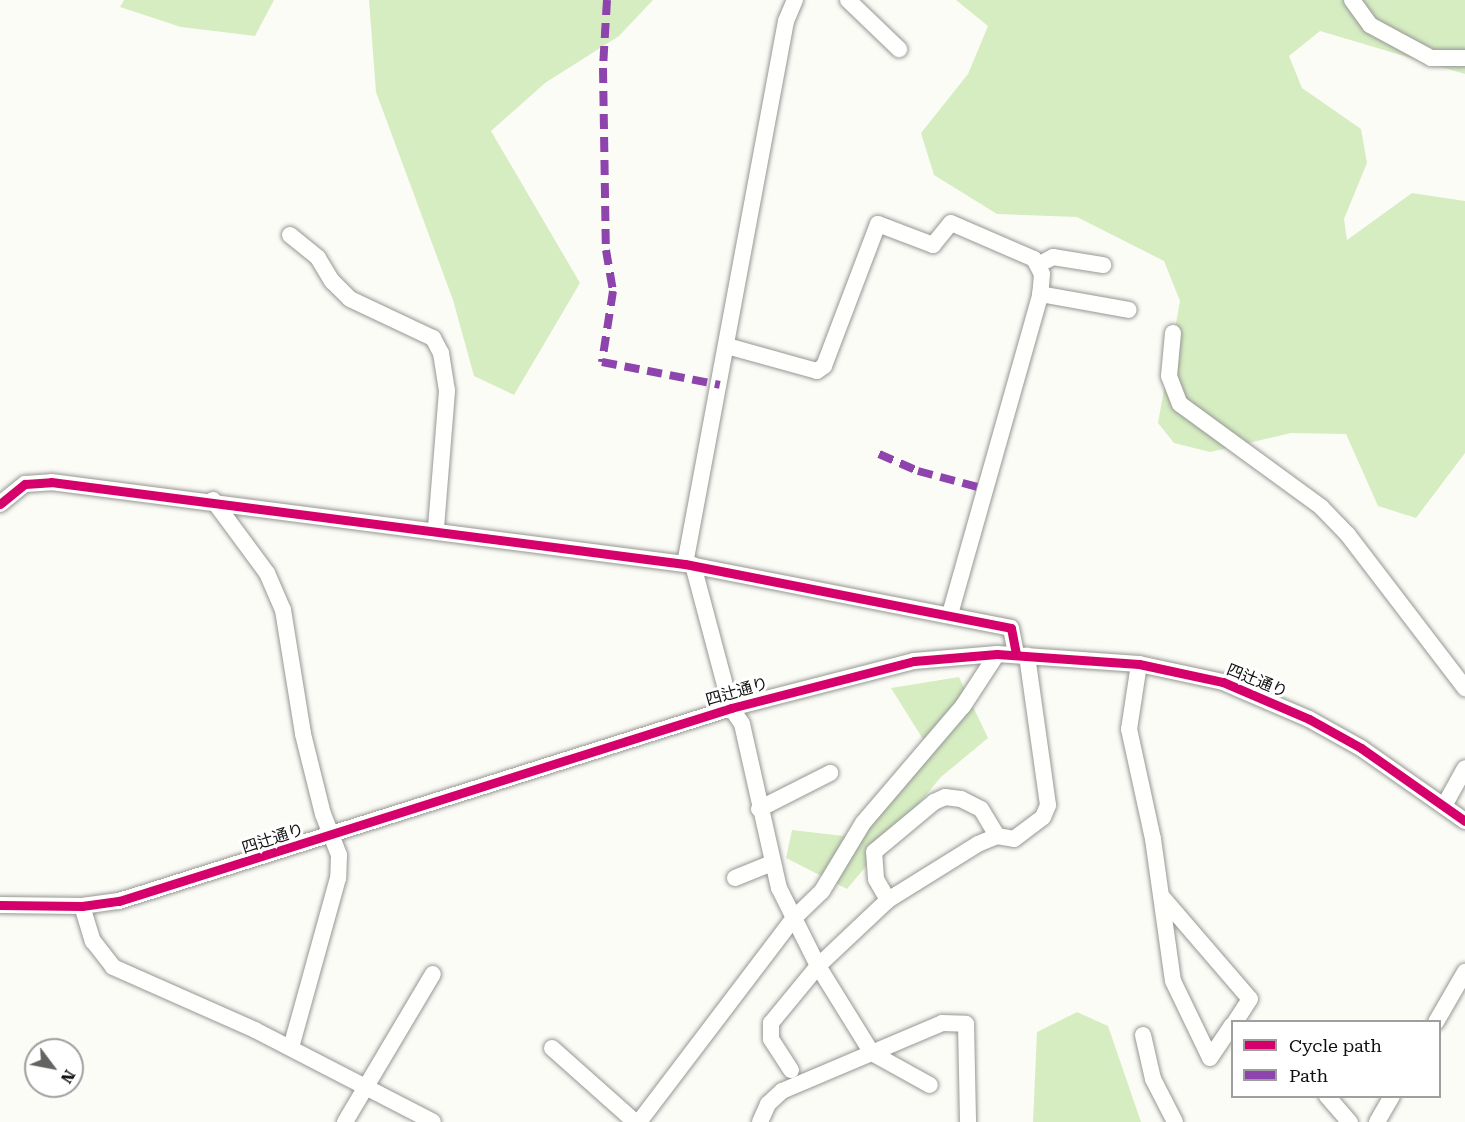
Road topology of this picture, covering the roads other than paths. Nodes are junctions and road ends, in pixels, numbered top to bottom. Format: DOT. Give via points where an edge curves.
graph roads {
  1 [pos="795,0"];
  2 [pos="848,0"];
  3 [pos="1352,0"];
  4 [pos="899,49"];
  5 [pos="1465,58"];
  6 [pos="290,235"];
  7 [pos="1038,266"];
  8 [pos="1103,266"];
  9 [pos="1040,294"];
  10 [pos="1130,310"];
  11 [pos="1173,333"];
  12 [pos="727,346"];
  13 [pos="213,500"];
  14 [pos="0,504"];
  15 [pos="436,528"];
  16 [pos="689,565"];
  17 [pos="950,614"];
  18 [pos="997,654"];
  19 [pos="1021,655"];
  20 [pos="1139,664"];
  21 [pos="1465,688"];
  22 [pos="731,708"];
  23 [pos="1465,768"];
  24 [pos="830,773"];
  25 [pos="1444,806"];
  26 [pos="759,809"];
  27 [pos="1465,821"];
  28 [pos="331,836"];
  29 [pos="997,836"];
  30 [pos="772,863"];
  31 [pos="735,878"];
  32 [pos="1162,897"];
  33 [pos="888,900"];
  34 [pos="0,905"];
  35 [pos="82,906"];
  36 [pos="793,919"];
  37 [pos="818,966"];
  38 [pos="1465,972"];
  39 [pos="433,974"];
  40 [pos="1236,1020"];
  41 [pos="1437,1020"];
  42 [pos="1231,1027"];
  43 [pos="1143,1035"];
  44 [pos="291,1048"];
  45 [pos="552,1048"];
  46 [pos="872,1053"];
  47 [pos="791,1070"];
  48 [pos="930,1085"];
  49 [pos="367,1086"];
  50 [pos="1329,1098"];
  51 [pos="1391,1098"];
  52 [pos="425,1120"];
  53 [pos="345,1122"];
  54 [pos="637,1122"];
  55 [pos="760,1122"];
  56 [pos="968,1122"];
  57 [pos="1175,1122"];
  58 [pos="1350,1122"];
  59 [pos="1377,1122"];
  1 -- 12 [label="street" via="786,21"];
  2 -- 4 [label="street"];
  3 -- 5 [label="street" via="1370,25 1431,58"];
  6 -- 15 [label="street" via="318,258 332,281 350,298 433,338 441,353 447,391"];
  7 -- 8 [label="street" via="1053,257"];
  7 -- 9 [label="street" via="1042,274"];
  7 -- 12 [label="street" via="1034,259 951,223 933,245 878,224 824,366 817,371"];
  9 -- 10 [label="street"];
  9 -- 17 [label="street"];
  11 -- 21 [label="street" via="1169,376 1180,404 1278,471 1321,507 1348,535"];
  12 -- 16 [label="street"];
  13 -- 14 [label="street" via="51,482 26,484"];
  13 -- 15 [label="street"];
  13 -- 28 [label="street" via="267,573 283,610 303,734"];
  15 -- 16 [label="street"];
  16 -- 17 [label="street"];
  16 -- 22 [label="street"];
  17 -- 19 [label="street" via="1011,628"];
  18 -- 19 [label="street, 四辻通り"];
  18 -- 22 [label="street, 四辻通り" via="914,661"];
  18 -- 36 [label="street" via="963,706 863,823 822,891"];
  19 -- 20 [label="street, 四辻通り"];
  19 -- 29 [label="street" via="1048,805 1030,830 1014,839"];
  20 -- 25 [label="street, 四辻通り" via="1223,682 1309,719"];
  20 -- 32 [label="street" via="1129,729"];
  22 -- 26 [label="street" via="742,724"];
  22 -- 28 [label="street, 四辻通り"];
  23 -- 25 [label="street"];
  24 -- 26 [label="street"];
  25 -- 27 [label="street, 四辻通り"];
  26 -- 30 [label="street"];
  28 -- 35 [label="street, 四辻通り" via="170,888"];
  28 -- 44 [label="street" via="339,855 338,878"];
  29 -- 33 [label="street"];
  29 -- 33 [label="street" via="981,809 961,799 945,797 934,802 873,852 876,879"];
  30 -- 31 [label="street"];
  30 -- 36 [label="street"];
  32 -- 40 [label="street" via="1250,999"];
  32 -- 42 [label="street" via="1173,981 1210,1058"];
  33 -- 37 [label="street"];
  34 -- 35 [label="street, 四辻通り"];
  35 -- 44 [label="street" via="93,941 113,967"];
  36 -- 37 [label="street"];
  36 -- 54 [label="street"];
  37 -- 46 [label="street"];
  37 -- 47 [label="street" via="771,1023 771,1039"];
  38 -- 41 [label="street"];
  39 -- 49 [label="street"];
  43 -- 57 [label="street" via="1152,1080"];
  44 -- 49 [label="street"];
  45 -- 54 [label="street"];
  46 -- 48 [label="street"];
  46 -- 55 [label="street" via="782,1091 768,1104"];
  46 -- 56 [label="street" via="942,1023 966,1024"];
  49 -- 52 [label="street"];
  49 -- 53 [label="street"];
  50 -- 58 [label="street"];
  51 -- 59 [label="street"];
}
